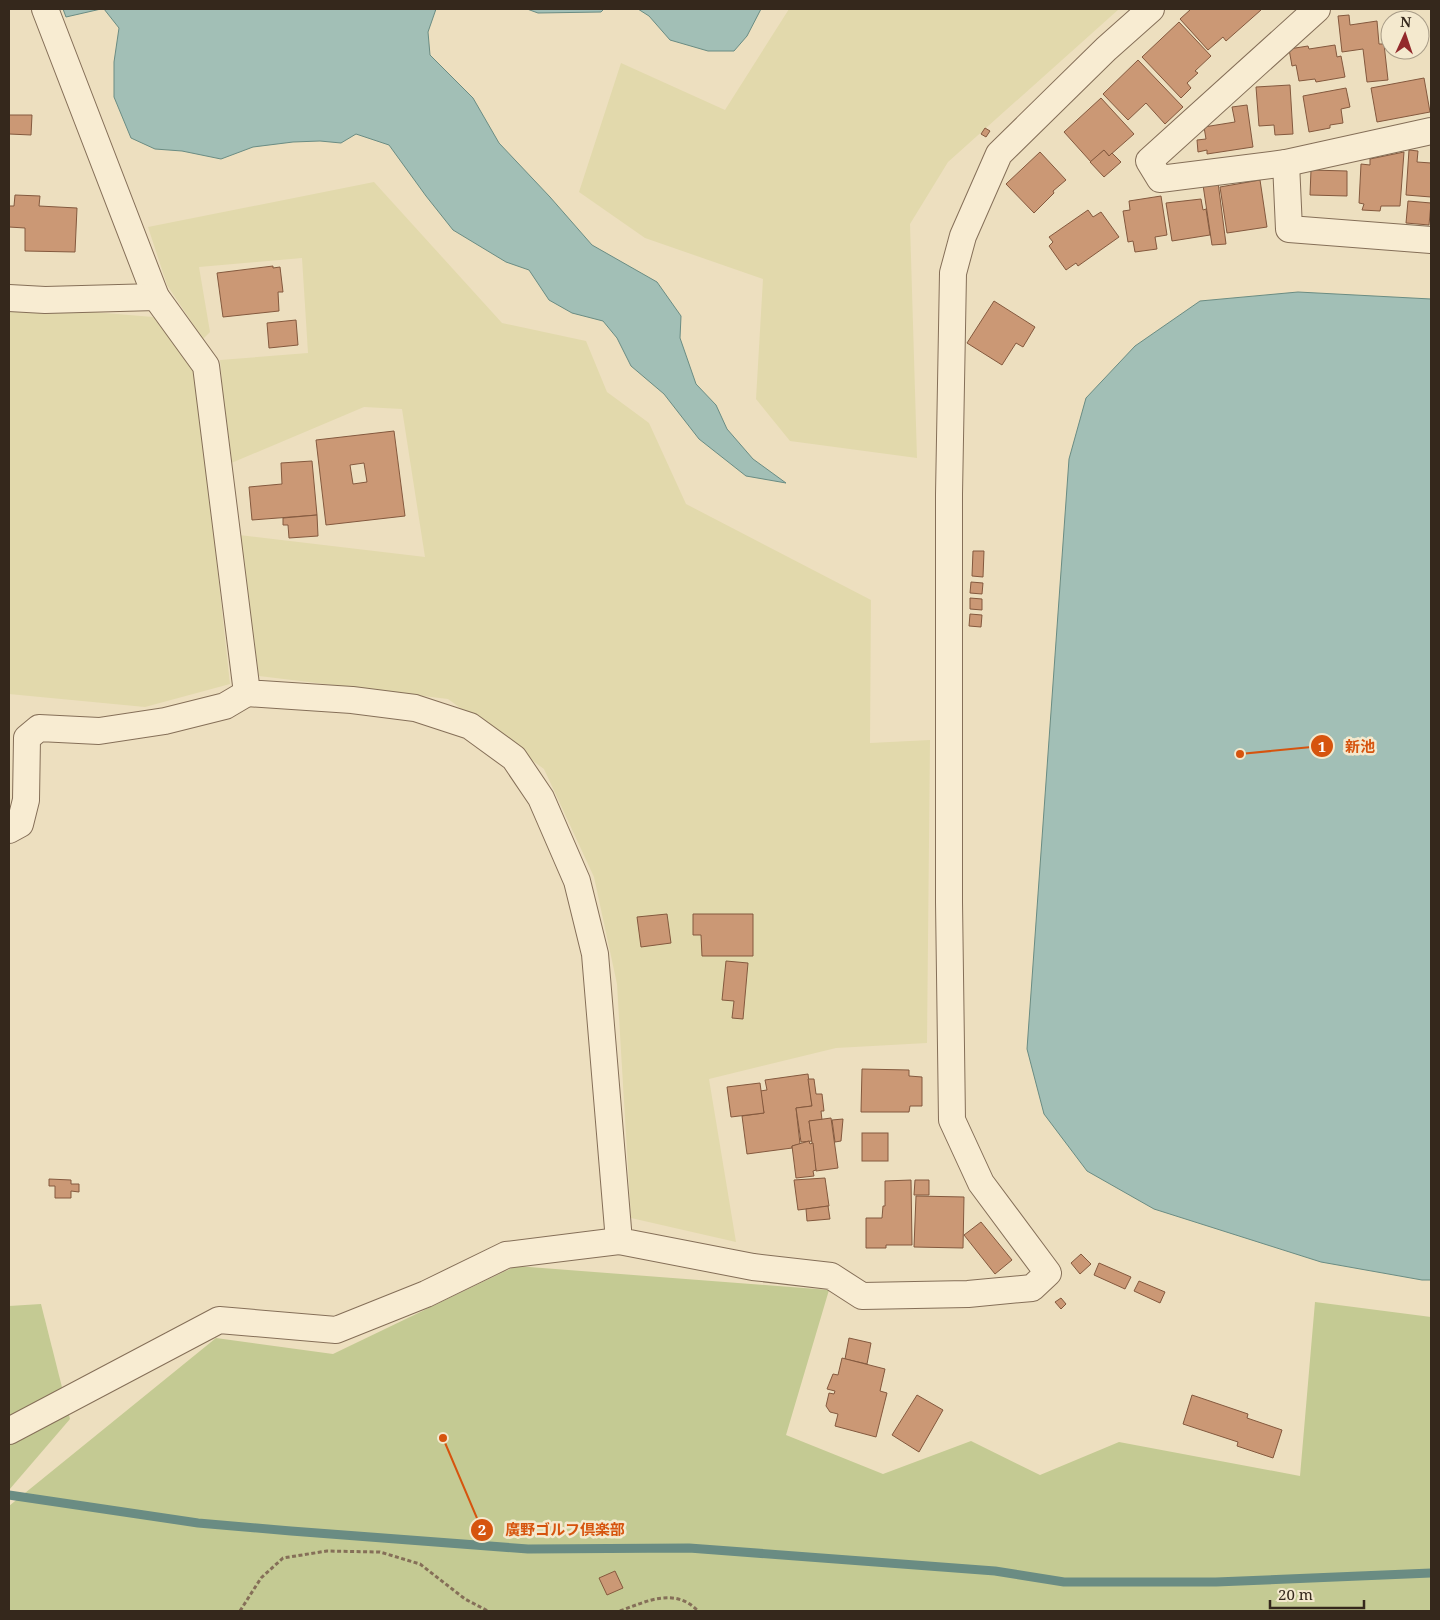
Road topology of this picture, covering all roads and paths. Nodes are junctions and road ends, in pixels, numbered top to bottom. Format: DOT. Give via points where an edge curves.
graph roads {
  1 [pos="45,9"];
  2 [pos="1151,9"];
  3 [pos="1317,9"];
  4 [pos="1431,131"];
  5 [pos="1286,162"];
  6 [pos="1431,240"];
  7 [pos="9,298"];
  8 [pos="156,298"];
  9 [pos="247,693"];
  10 [pos="9,830"];
  11 [pos="619,1241"];
  12 [pos="9,1431"];
  13 [pos="240,1611"];
  14 [pos="488,1611"];
  15 [pos="620,1611"];
  16 [pos="698,1611"];
  1 -- 8 [label="street"];
  2 -- 11 [label="street" via="999,154 963,236 953,273 949,494 952,1120 982,1183 1048,1273 1032,1288 968,1294 862,1296 831,1276 753,1266"];
  3 -- 5 [label="street" via="1149,161 1160,179"];
  4 -- 5 [label="street"];
  5 -- 6 [label="street" via="1289,229"];
  7 -- 8 [label="street"];
  8 -- 9 [label="street" via="206,366"];
  9 -- 10 [label="street" via="225,706 165,721 99,731 39,728 26,738 26,800 20,824"];
  9 -- 11 [label="street" via="416,708 470,726 514,758 541,798 577,881 595,954"];
  11 -- 12 [label="street" via="506,1255 426,1294 336,1330 219,1320"];
  13 -- 14 [label="path" via="261,1578 283,1558 327,1551 380,1552 420,1564 465,1599"];
  15 -- 16 [label="path" via="664,1597 682,1599"];
}
